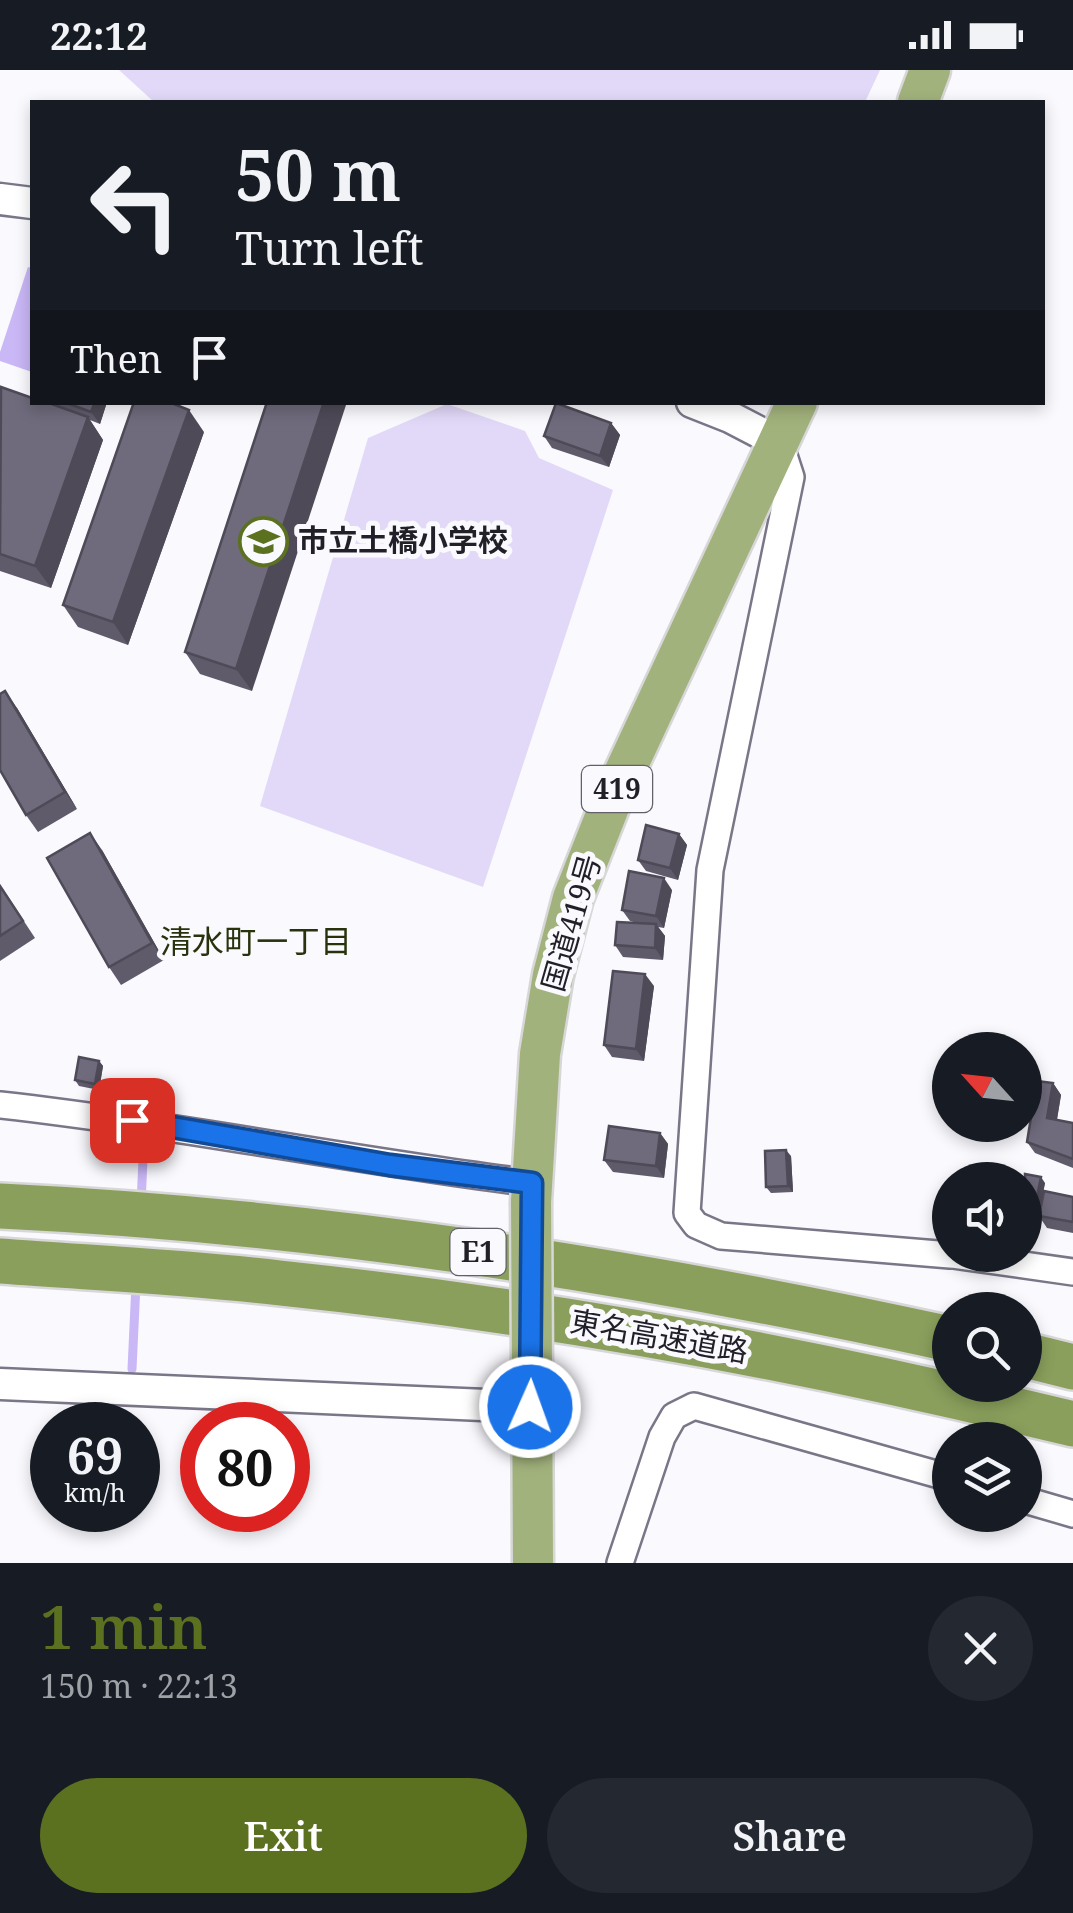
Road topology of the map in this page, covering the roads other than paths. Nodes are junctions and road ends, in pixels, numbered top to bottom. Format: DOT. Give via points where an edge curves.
graph roads {
  1 [pos="930,70"];
  2 [pos="919,100"];
  3 [pos="0,198"];
  4 [pos="30,203"];
  5 [pos="700,405"];
  6 [pos="796,405"];
  7 [pos="780,443"];
  8 [pos="0,1105"];
  9 [pos="532,1192"];
  10 [pos="0,1206"];
  11 [pos="932,1253"];
  12 [pos="0,1261"];
  13 [pos="1042,1268"];
  14 [pos="1073,1272"];
  15 [pos="932,1335"];
  16 [pos="1042,1360"];
  17 [pos="1073,1367"];
  18 [pos="0,1384"];
  19 [pos="530,1407"];
  20 [pos="1073,1424"];
  21 [pos="932,1473"];
  22 [pos="1042,1505"];
  23 [pos="1073,1514"];
  24 [pos="533,1563"];
  25 [pos="620,1563"];
  1 -- 2 [label="highway"];
  3 -- 4 [label="street"];
  5 -- 7 [label="street"];
  6 -- 7 [label="highway, 国道419号 / 419"];
  7 -- 9 [label="highway, 国道419号 / 419" via="613,797 573,898 540,1054"];
  7 -- 11 [label="street" via="791,478 710,870 687,1213 720,1236"];
  8 -- 9 [label="street" via="190,1129"];
  9 -- 19 [label="highway, 国道419号 / 419, bridge"];
  10 -- 15 [label="highway, 東名高速道路 / E1" via="421,1243"];
  12 -- 20 [label="highway, 東名高速道路 / E1" via="278,1282 586,1324 806,1363"];
  13 -- 14 [label="street"];
  16 -- 17 [label="highway"];
  18 -- 19 [label="street"];
  19 -- 24 [label="highway, 419"];
  21 -- 25 [label="street" via="694,1406 674,1416 662,1436"];
  22 -- 23 [label="street"];
}
